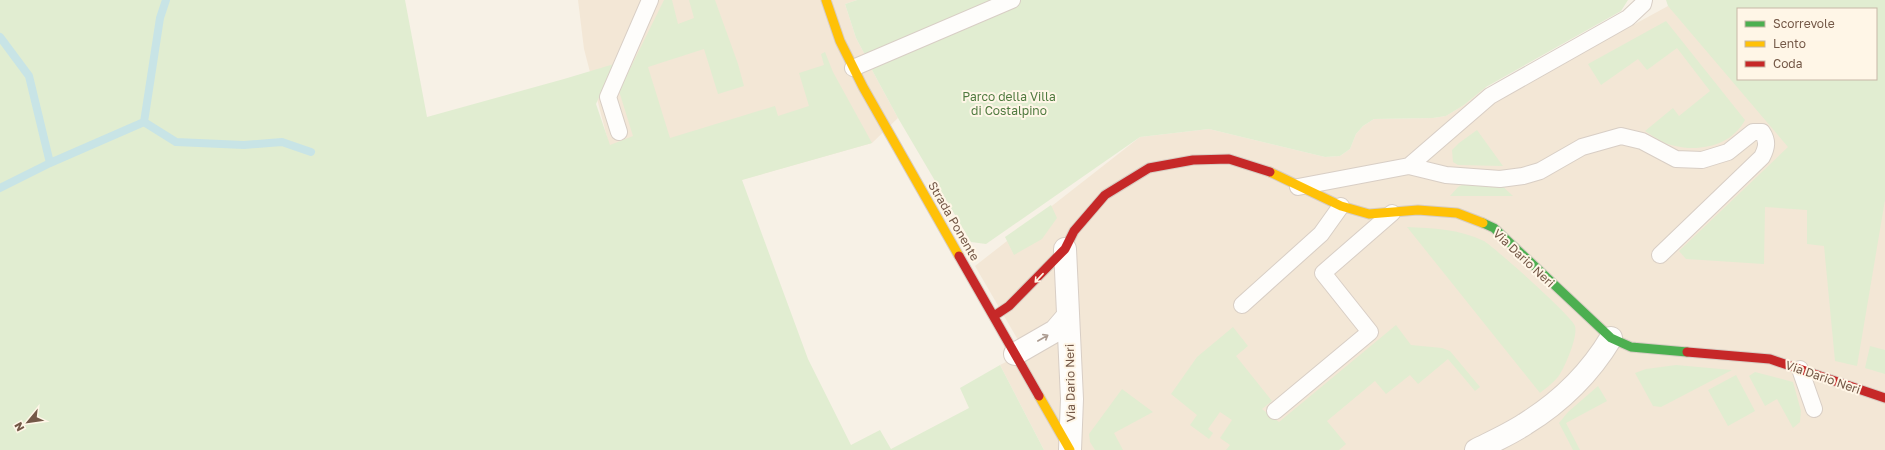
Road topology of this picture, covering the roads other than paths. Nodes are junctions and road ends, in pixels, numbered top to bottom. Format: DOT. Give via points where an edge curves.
graph roads {
  1 [pos="650,0"];
  2 [pos="826,0"];
  3 [pos="1012,0"];
  4 [pos="1644,0"];
  5 [pos="853,68"];
  6 [pos="619,132"];
  7 [pos="1409,166"];
  8 [pos="1298,187"];
  9 [pos="1340,206"];
  10 [pos="1392,213"];
  11 [pos="1065,249"];
  12 [pos="1660,255"];
  13 [pos="1242,305"];
  14 [pos="994,316"];
  15 [pos="1067,317"];
  16 [pos="1611,338"];
  17 [pos="1015,354"];
  18 [pos="1800,369"];
  19 [pos="1820,377"];
  20 [pos="1885,398"];
  21 [pos="1275,411"];
  22 [pos="1070,450"];
  23 [pos="1476,450"];
  1 -- 6 [label="lane" via="608,98"];
  2 -- 5 [label="street, Strada Ponente" via="840,41"];
  3 -- 5 [label="lane"];
  4 -- 7 [label="lane" via="1628,18 1490,96"];
  5 -- 14 [label="street, Strada Ponente"];
  7 -- 8 [label="lane"];
  7 -- 12 [label="lane" via="1446,175 1500,179 1523,176 1540,171 1582,147 1621,136 1642,141 1676,159 1702,160 1728,152 1753,132 1762,132 1766,138 1767,148 1762,157"];
  8 -- 9 [label="street, Via Dario Neri"];
  8 -- 11 [label="street, Via Dario Neri" via="1265,170 1229,159 1193,160 1149,168 1105,195 1074,230"];
  9 -- 10 [label="street, Via Dario Neri" via="1370,214"];
  9 -- 13 [label="lane" via="1321,234"];
  10 -- 16 [label="street, Via Dario Neri" via="1418,210 1457,213 1494,228"];
  10 -- 21 [label="lane" via="1323,273 1370,332"];
  11 -- 14 [label="street, Via Dario Neri, one-way" via="1009,306"];
  11 -- 15 [label="street, Via Dario Neri"];
  14 -- 17 [label="street, Strada Ponente"];
  17 -- 15 [label="street, Via Dario Neri, one-way" via="1055,331"];
  15 -- 22 [label="street, Via Dario Neri" via="1072,399"];
  16 -- 18 [label="street, Via Dario Neri" via="1631,347 1770,359"];
  16 -- 23 [label="street" via="1585,373 1548,409 1524,425"];
  17 -- 22 [label="street, Strada Ponente"];
  18 -- 19 [label="street, Via Dario Neri"];
  18 -- 19 [label="lane" via="1814,409"];
  19 -- 20 [label="street, Via Dario Neri"];
}
